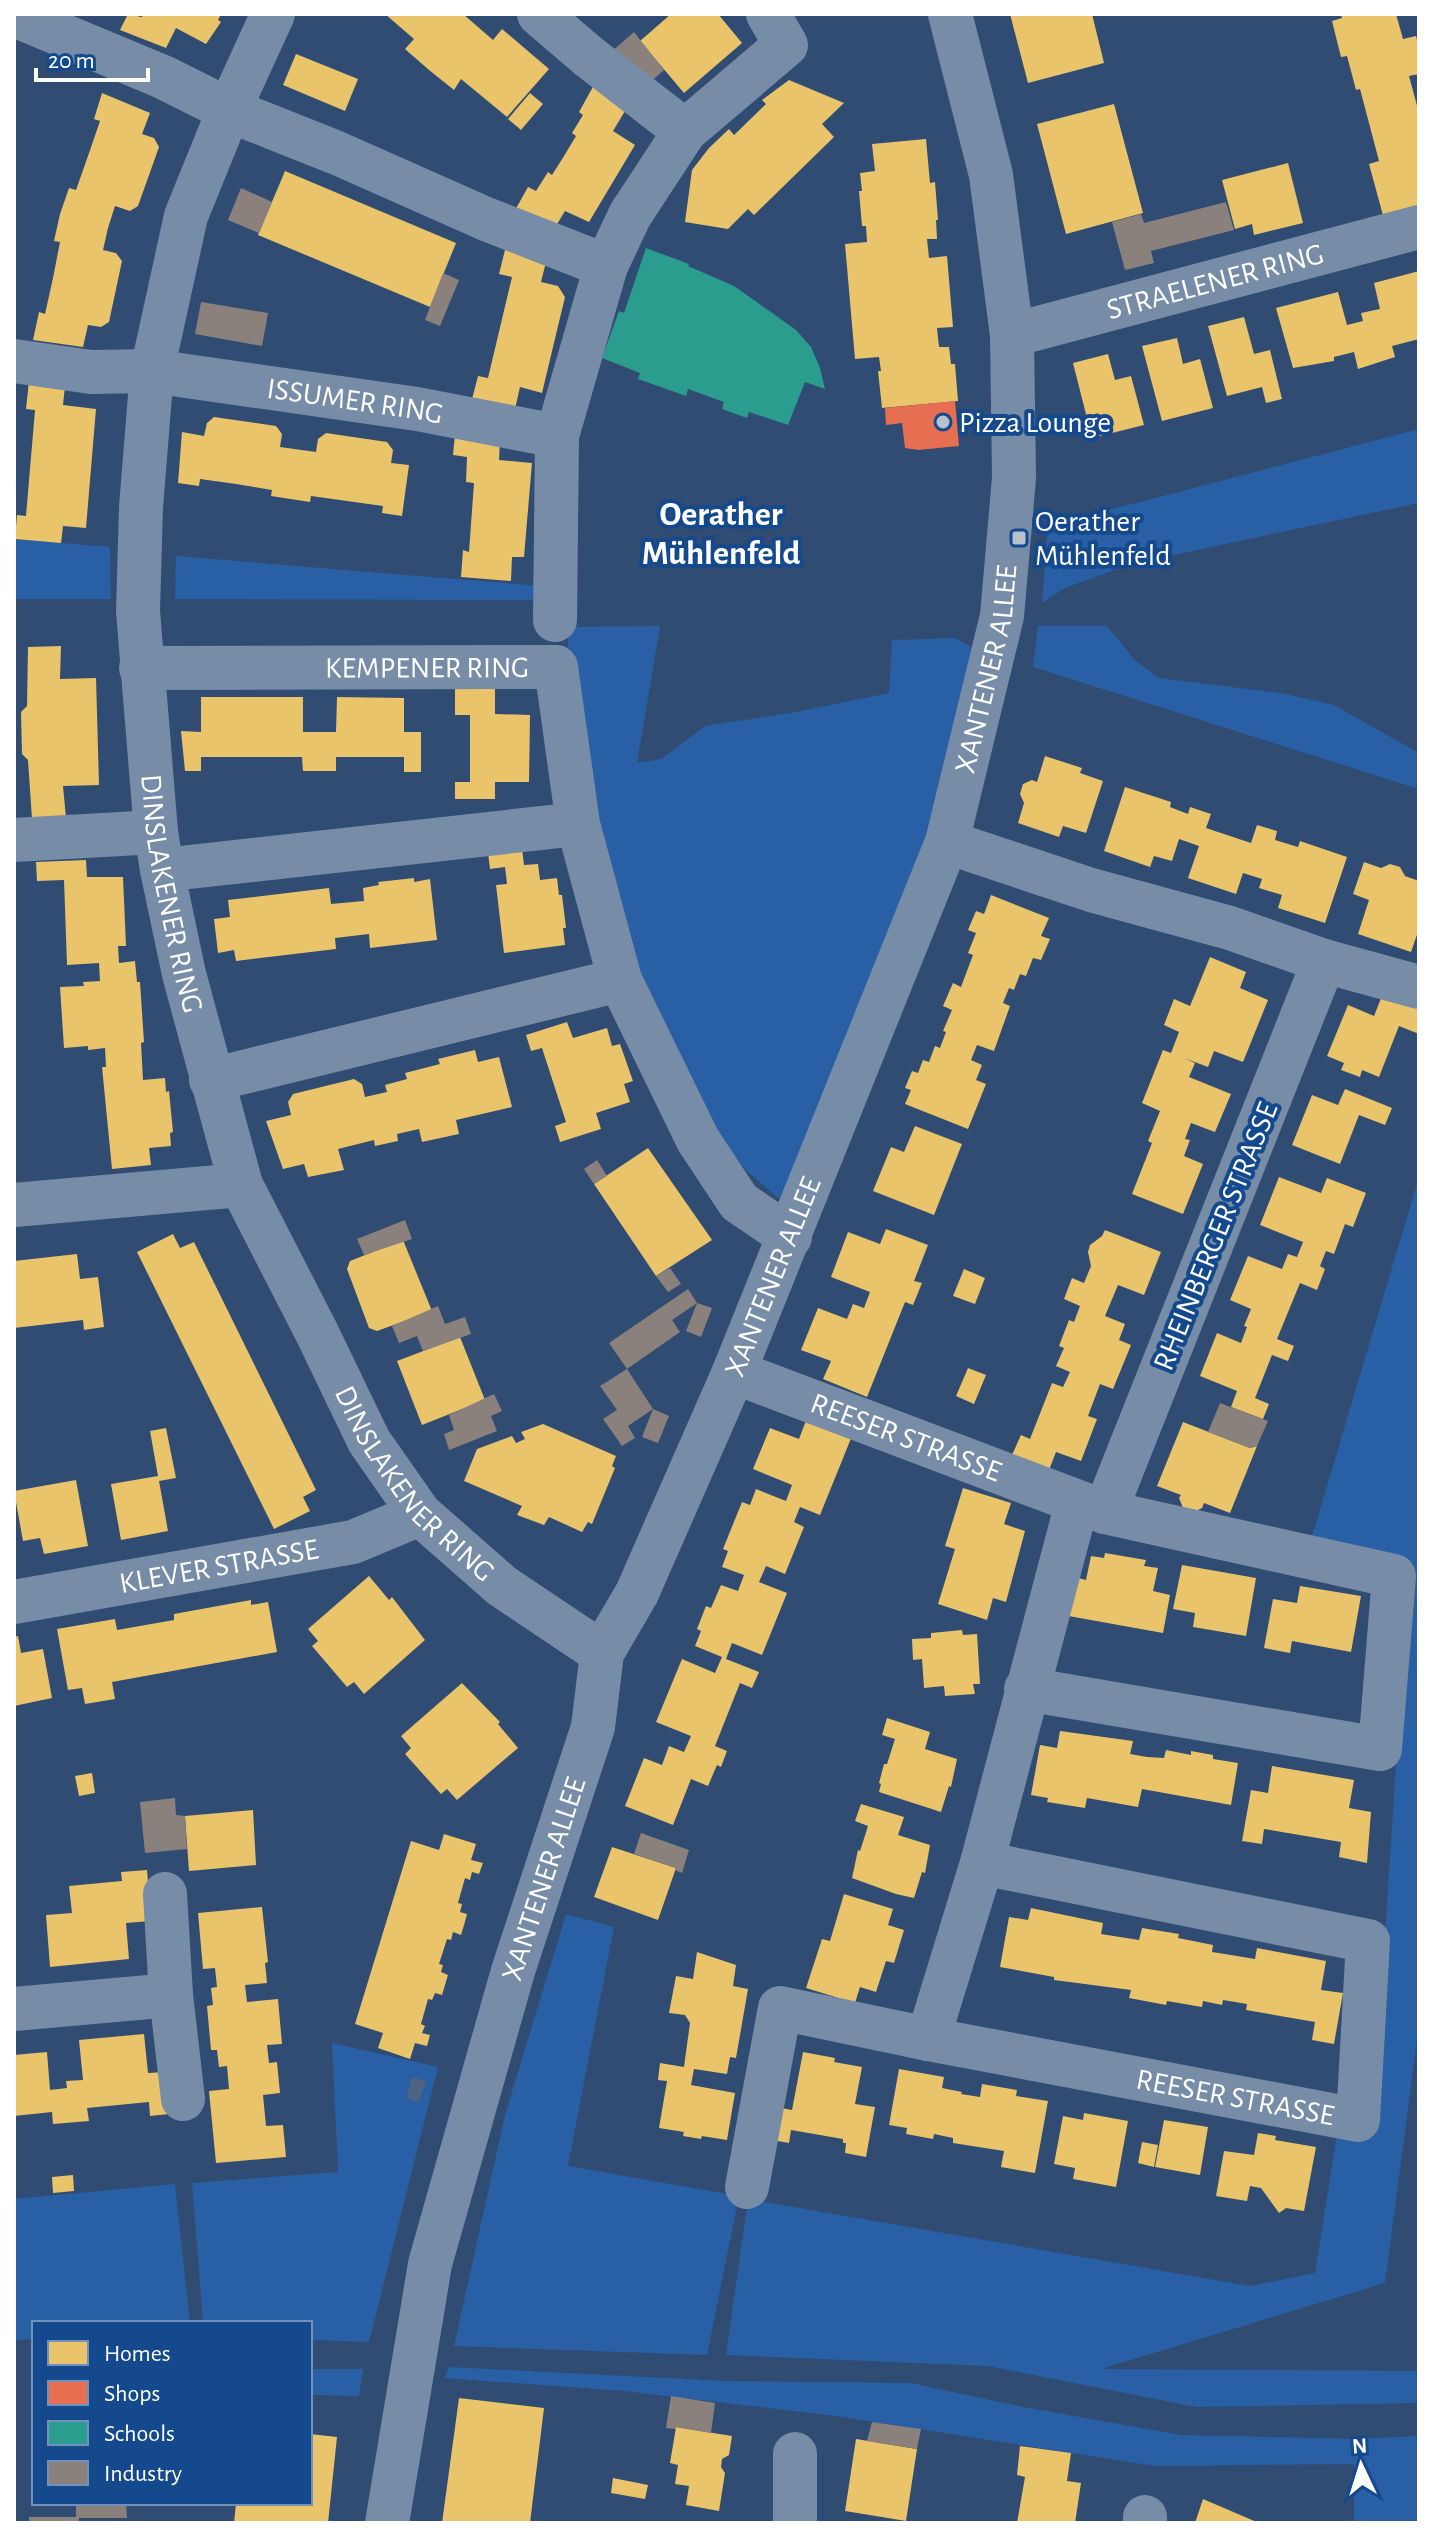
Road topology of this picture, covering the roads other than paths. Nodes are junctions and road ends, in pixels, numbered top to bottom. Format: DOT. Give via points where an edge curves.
graph roads {
  1 [pos="273,14"];
  2 [pos="539,14"];
  3 [pos="768,14"];
  4 [pos="950,14"];
  5 [pos="14,15"];
  6 [pos="229,110"];
  7 [pos="685,131"];
  8 [pos="1419,227"];
  9 [pos="606,266"];
  10 [pos="1012,335"];
  11 [pos="14,361"];
  12 [pos="152,371"];
  13 [pos="557,436"];
  14 [pos="555,620"];
  15 [pos="141,668"];
  16 [pos="578,824"];
  17 [pos="14,840"];
  18 [pos="947,842"];
  19 [pos="159,851"];
  20 [pos="1324,961"];
  21 [pos="620,980"];
  22 [pos="1419,987"];
  23 [pos="211,1080"];
  24 [pos="241,1185"];
  25 [pos="14,1205"];
  26 [pos="790,1237"];
  27 [pos="734,1372"];
  28 [pos="1091,1507"];
  29 [pos="420,1514"];
  30 [pos="14,1602"];
  31 [pos="602,1653"];
  32 [pos="1026,1689"];
  33 [pos="982,1863"];
  34 [pos="165,1894"];
  35 [pos="171,1995"];
  36 [pos="14,2009"];
  37 [pos="928,2039"];
  38 [pos="183,2099"];
  39 [pos="747,2187"];
  40 [pos="795,2454"];
  41 [pos="387,2523"];
  42 [pos="795,2523"];
  1 -- 6 [label="street, DINSLAKENER RING"];
  2 -- 7 [label="street"];
  3 -- 7 [label="street" via="786,45"];
  4 -- 10 [label="street, XANTENER ALLEE" via="991,175"];
  5 -- 6 [label="street"];
  6 -- 9 [label="street"];
  6 -- 12 [label="street, DINSLAKENER RING" via="186,216"];
  7 -- 9 [label="street" via="630,215"];
  8 -- 10 [label="street, STRAELENER RING"];
  9 -- 13 [label="street"];
  10 -- 18 [label="street, XANTENER ALLEE" via="1014,478 1002,616"];
  11 -- 12 [label="street, ISSUMER RING" via="91,372"];
  12 -- 13 [label="street, ISSUMER RING" via="417,409"];
  12 -- 15 [label="street, DINSLAKENER RING" via="141,507"];
  13 -- 14 [label="street"];
  15 -- 16 [label="street, KEMPENER RING" via="556,667"];
  15 -- 19 [label="street, DINSLAKENER RING"];
  16 -- 19 [label="street"];
  16 -- 21 [label="street, KEMPENER RING"];
  17 -- 19 [label="street"];
  18 -- 20 [label="street"];
  18 -- 26 [label="street, XANTENER ALLEE"];
  19 -- 23 [label="street, DINSLAKENER RING"];
  20 -- 22 [label="street"];
  20 -- 28 [label="street, RHEINBERGER STRASSE"];
  21 -- 23 [label="street"];
  21 -- 26 [label="street, KEMPENER RING" via="698,1140 739,1202"];
  23 -- 24 [label="street, DINSLAKENER RING"];
  24 -- 25 [label="street"];
  24 -- 29 [label="street, DINSLAKENER RING" via="369,1441"];
  26 -- 27 [label="street, XANTENER ALLEE"];
  27 -- 28 [label="street, REESER STRASSE"];
  27 -- 31 [label="street, XANTENER ALLEE" via="637,1593"];
  28 -- 32 [label="street"];
  28 -- 32 [label="street, REESER STRASSE" via="1394,1576 1380,1749"];
  29 -- 30 [label="street, KLEVER STRASSE" via="353,1542"];
  29 -- 31 [label="street, DINSLAKENER RING" via="502,1586"];
  31 -- 41 [label="street, XANTENER ALLEE" via="593,1727 513,1971 430,2264"];
  32 -- 33 [label="street"];
  33 -- 37 [label="street"];
  33 -- 37 [label="street, REESER STRASSE" via="1368,1941 1358,2120"];
  34 -- 35 [label="street"];
  35 -- 36 [label="street"];
  35 -- 38 [label="street"];
  37 -- 39 [label="street, REESER STRASSE" via="780,2008"];
  40 -- 42 [label="street"];
}
